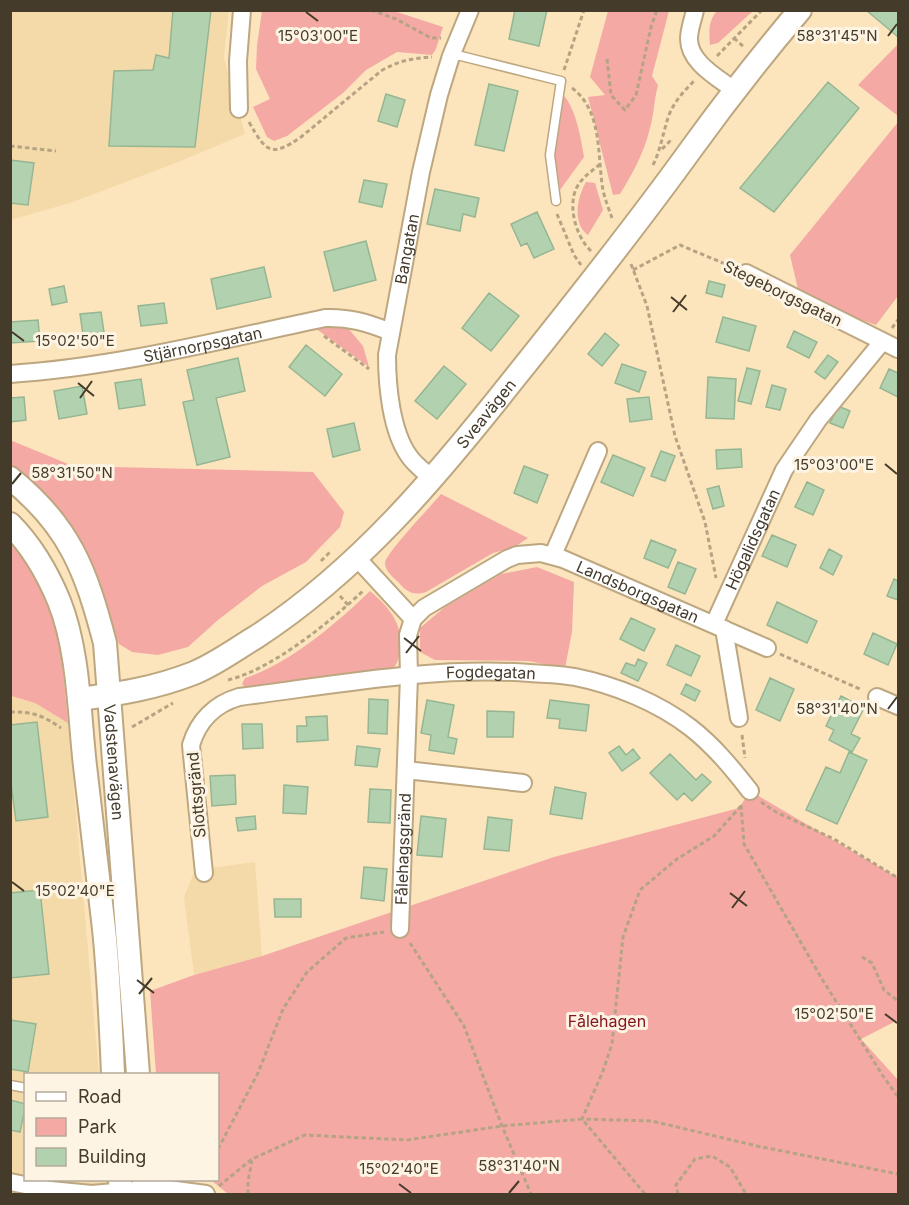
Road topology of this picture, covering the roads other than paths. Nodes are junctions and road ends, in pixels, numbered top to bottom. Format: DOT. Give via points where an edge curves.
graph roads {
  1 [pos="242,10"];
  2 [pos="470,10"];
  3 [pos="695,10"];
  4 [pos="800,10"];
  5 [pos="454,50"];
  6 [pos="735,92"];
  7 [pos="239,109"];
  8 [pos="556,201"];
  9 [pos="746,273"];
  10 [pos="391,332"];
  11 [pos="882,342"];
  12 [pos="898,349"];
  13 [pos="10,374"];
  14 [pos="598,452"];
  15 [pos="10,478"];
  16 [pos="433,479"];
  17 [pos="10,524"];
  18 [pos="553,555"];
  19 [pos="356,557"];
  20 [pos="413,619"];
  21 [pos="719,626"];
  22 [pos="767,648"];
  23 [pos="409,676"];
  24 [pos="110,695"];
  25 [pos="878,697"];
  26 [pos="79,699"];
  27 [pos="898,706"];
  28 [pos="739,718"];
  29 [pos="203,721"];
  30 [pos="406,770"];
  31 [pos="523,783"];
  32 [pos="750,791"];
  33 [pos="204,873"];
  34 [pos="400,929"];
  35 [pos="113,1073"];
  36 [pos="138,1073"];
  37 [pos="20,1181"];
  38 [pos="144,1188"];
  39 [pos="120,1189"];
  40 [pos="212,1191"];
  1 -- 7 [label="street"];
  2 -- 5 [label="street, Bangatan"];
  3 -- 6 [label="street" via="690,46 698,61"];
  4 -- 6 [label="main road, Sveavägen"];
  5 -- 8 [label="lane" via="461,56 561,81 550,155"];
  5 -- 10 [label="street, Bangatan" via="421,172"];
  6 -- 16 [label="main road, Sveavägen" via="599,272"];
  9 -- 11 [label="street, Stegeborgsgatan"];
  10 -- 13 [label="street, Stjärnorpsgatan" via="341,317 116,361"];
  10 -- 16 [label="street, Bangatan" via="387,355 394,421 400,442 414,463"];
  11 -- 12 [label="street, Stegeborgsgatan"];
  11 -- 21 [label="street, Högalidsgatan" via="818,420 784,470 722,607"];
  14 -- 18 [label="street"];
  15 -- 24 [label="main road, Vadstenavägen" via="47,512 76,555 92,592 105,643"];
  16 -- 19 [label="main road, Sveavägen"];
  17 -- 26 [label="main road, Vadstenavägen" via="46,572 59,602"];
  18 -- 20 [label="street, Landsborgsgatan" via="529,553 507,559 424,608"];
  18 -- 21 [label="street, Landsborgsgatan"];
  19 -- 20 [label="street"];
  19 -- 24 [label="main road, Sveavägen" via="301,606 234,651 196,672 158,686"];
  20 -- 23 [label="street" via="408,635"];
  21 -- 22 [label="street, Landsborgsgatan"];
  21 -- 28 [label="street"];
  23 -- 29 [label="street, Fogdegatan" via="239,697 218,705"];
  23 -- 30 [label="street, Fålehagsgränd"];
  23 -- 32 [label="street, Fogdegatan" via="509,672 574,677 618,689 689,726 711,745"];
  24 -- 26 [label="main road, Sveavägen"];
  24 -- 36 [label="main road, Vadstenavägen"];
  25 -- 27 [label="street"];
  26 -- 35 [label="main road, Vadstenavägen" via="104,930"];
  29 -- 33 [label="street, Slottsgränd" via="190,753"];
  30 -- 31 [label="street, Fålehagsgränd"];
  30 -- 34 [label="street, Fålehagsgränd"];
  37 -- 39 [label="street" via="92,1194"];
  38 -- 39 [label="street"];
  38 -- 40 [label="street"];
}
